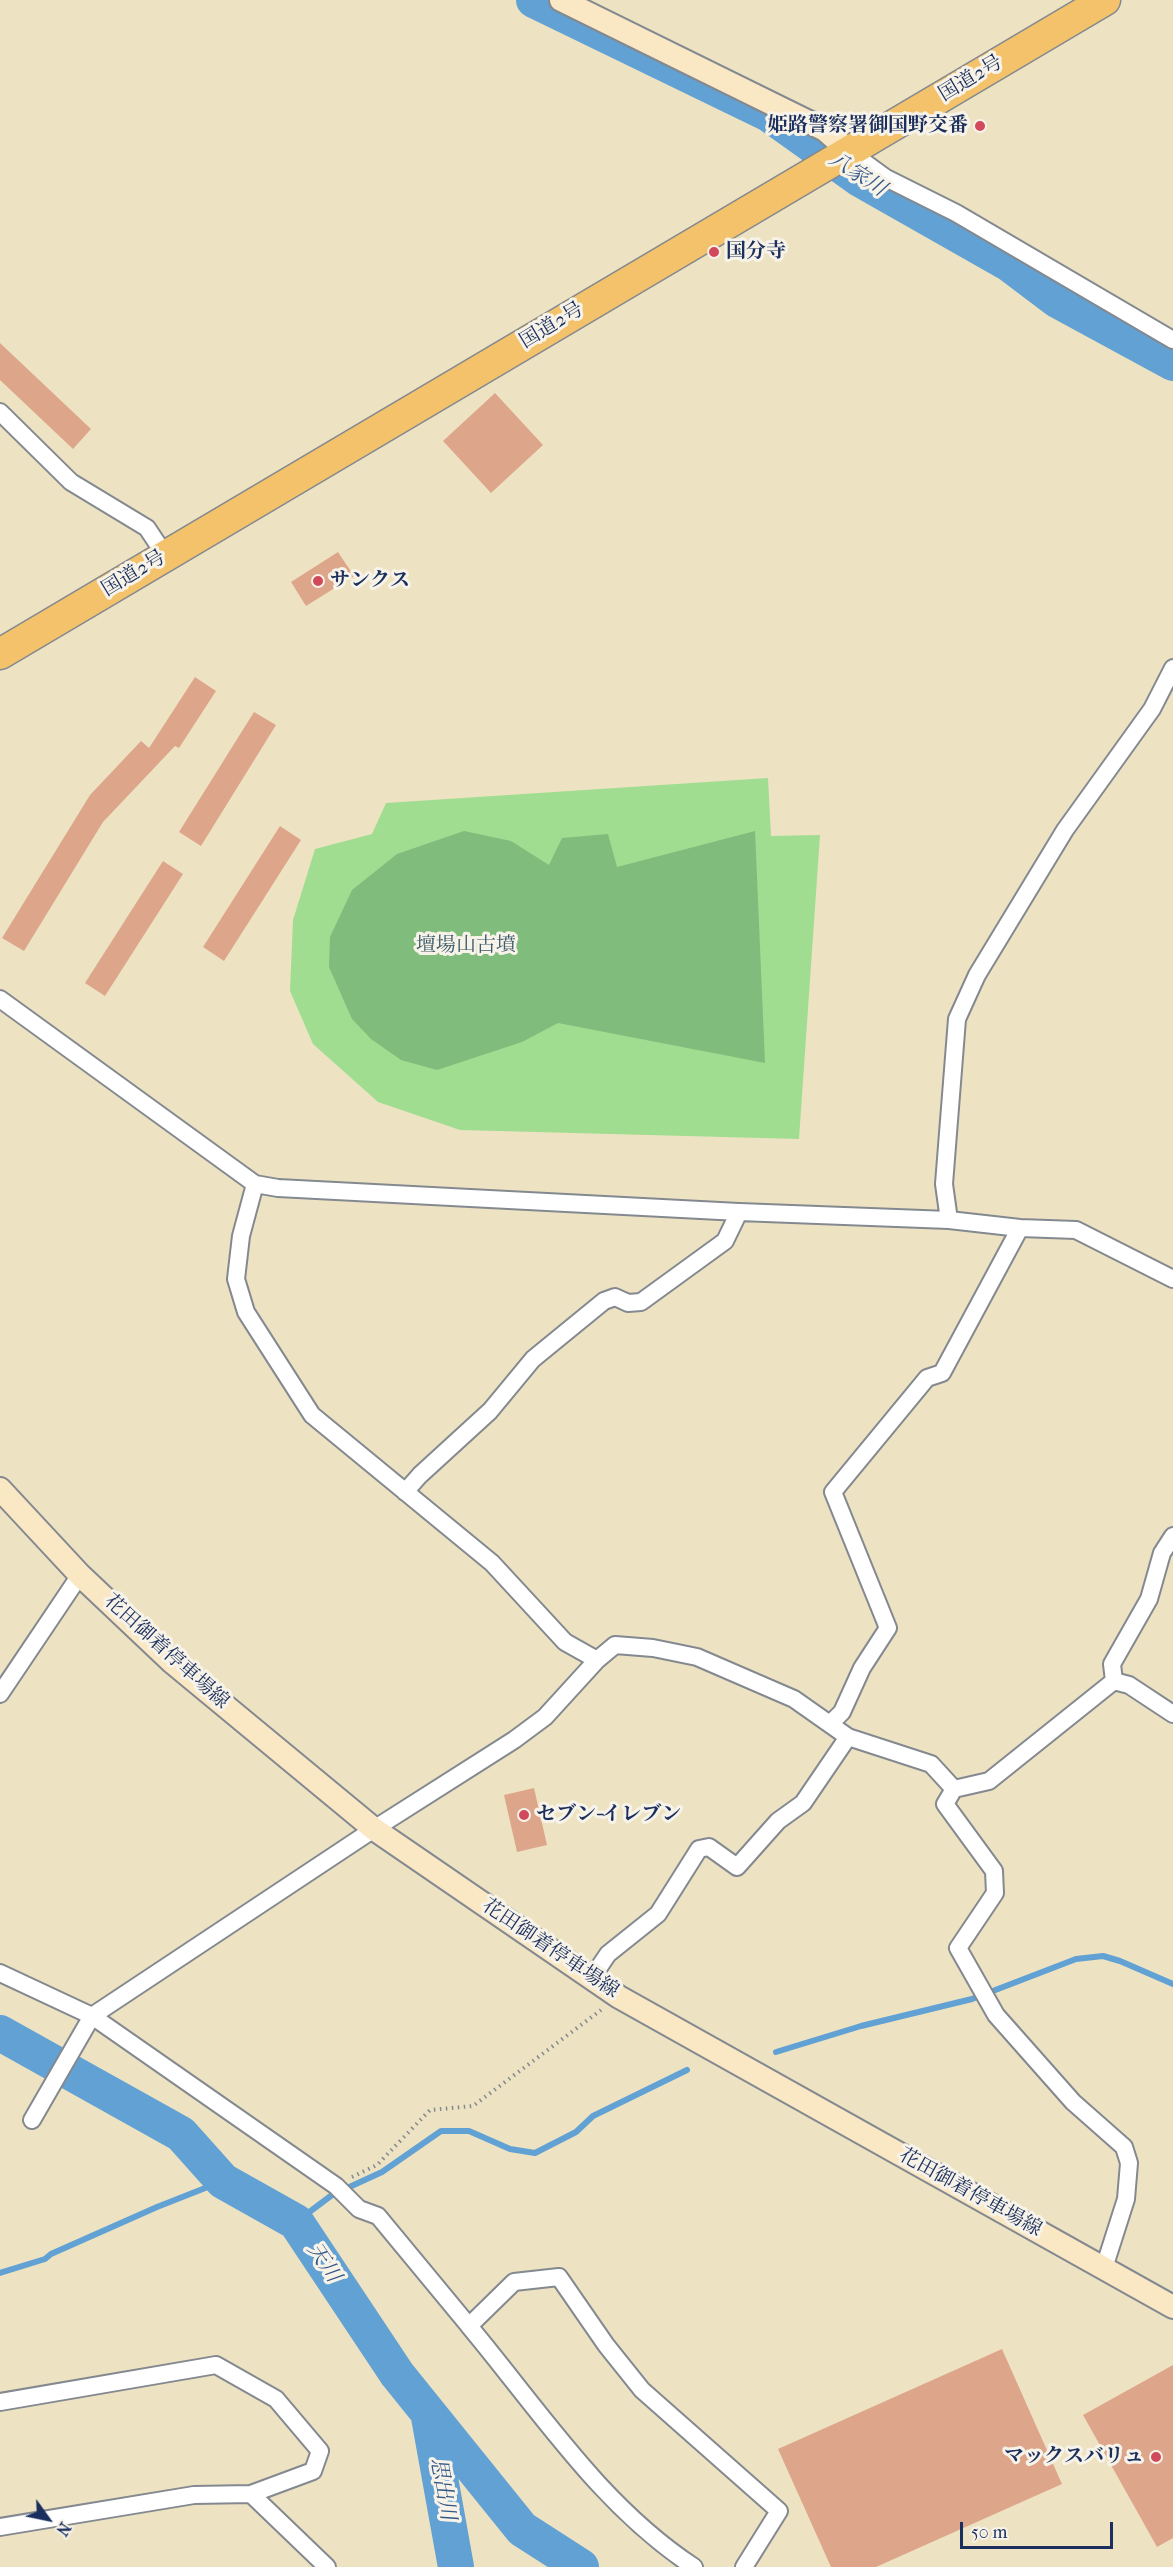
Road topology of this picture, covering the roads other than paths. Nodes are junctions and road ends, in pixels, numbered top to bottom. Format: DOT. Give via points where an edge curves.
graph roads {
  1 [pos="561,0"];
  2 [pos="1105,0"];
  3 [pos="849,151"];
  4 [pos="1173,340"];
  5 [pos="0,412"];
  6 [pos="165,555"];
  7 [pos="0,654"];
  8 [pos="1173,668"];
  9 [pos="0,999"];
  10 [pos="255,1184"];
  11 [pos="739,1212"];
  12 [pos="949,1220"];
  13 [pos="1020,1228"];
  14 [pos="1173,1279"];
  15 [pos="0,1489"];
  16 [pos="405,1492"];
  17 [pos="1173,1536"];
  18 [pos="80,1575"];
  19 [pos="597,1660"];
  20 [pos="1114,1681"];
  21 [pos="0,1694"];
  22 [pos="1173,1714"];
  23 [pos="830,1724"];
  24 [pos="848,1737"];
  25 [pos="954,1789"];
  26 [pos="374,1829"];
  27 [pos="0,1973"];
  28 [pos="591,1978"];
  29 [pos="92,2016"];
  30 [pos="32,2120"];
  31 [pos="1104,2268"];
  32 [pos="1173,2307"];
  33 [pos="469,2326"];
  34 [pos="0,2402"];
  35 [pos="250,2494"];
  36 [pos="0,2527"];
  37 [pos="327,2567"];
  38 [pos="694,2567"];
  39 [pos="744,2567"];
  1 -- 3 [label="main road" via="825,130"];
  2 -- 3 [label="highway, 国道2号"];
  3 -- 4 [label="street" via="886,178 956,213"];
  3 -- 6 [label="highway, 国道2号"];
  5 -- 6 [label="street" via="71,482 147,528"];
  6 -- 7 [label="highway, 国道2号"];
  8 -- 12 [label="street" via="1152,709 1065,830 977,975 957,1018 944,1184"];
  9 -- 10 [label="street"];
  10 -- 11 [label="street"];
  10 -- 16 [label="street" via="241,1236 236,1279 246,1312 312,1416"];
  11 -- 12 [label="street"];
  11 -- 16 [label="street" via="725,1241 650,1296 641,1302 628,1303 615,1296 604,1301 534,1359 490,1411"];
  12 -- 13 [label="street"];
  13 -- 14 [label="street" via="1076,1230"];
  13 -- 23 [label="street" via="942,1373 927,1378 833,1492 888,1629 862,1668 842,1712"];
  15 -- 18 [label="main road, 花田御着停車場線"];
  16 -- 19 [label="street" via="492,1563 565,1642"];
  17 -- 20 [label="street" via="1162,1553 1149,1599 1112,1664"];
  18 -- 21 [label="street"];
  18 -- 26 [label="main road, 花田御着停車場線" via="172,1662"];
  19 -- 23 [label="street" via="615,1645 697,1658 794,1699"];
  19 -- 26 [label="street" via="544,1717 514,1740"];
  20 -- 22 [label="street" via="1129,1685"];
  20 -- 25 [label="street" via="989,1781"];
  23 -- 24 [label="street"];
  24 -- 25 [label="street" via="931,1764"];
  24 -- 28 [label="street" via="803,1803 778,1821 736,1867 709,1847 699,1849 658,1914 608,1954"];
  25 -- 31 [label="street" via="945,1804 994,1871 995,1893 958,1948 996,2015 1073,2102 1124,2147 1129,2163 1126,2199"];
  26 -- 28 [label="main road, 花田御着停車場線"];
  26 -- 29 [label="street"];
  27 -- 29 [label="street"];
  28 -- 31 [label="main road, 花田御着停車場線"];
  29 -- 30 [label="street"];
  29 -- 33 [label="street" via="336,2186 359,2209 378,2216"];
  31 -- 32 [label="main road, 花田御着停車場線"];
  33 -- 38 [label="street" via="561,2443 624,2512"];
  33 -- 39 [label="street" via="514,2282 559,2277 642,2390 779,2511"];
  34 -- 35 [label="street" via="216,2365 276,2399 320,2451 313,2471"];
  35 -- 36 [label="street" via="194,2495"];
  35 -- 37 [label="street"];
}
